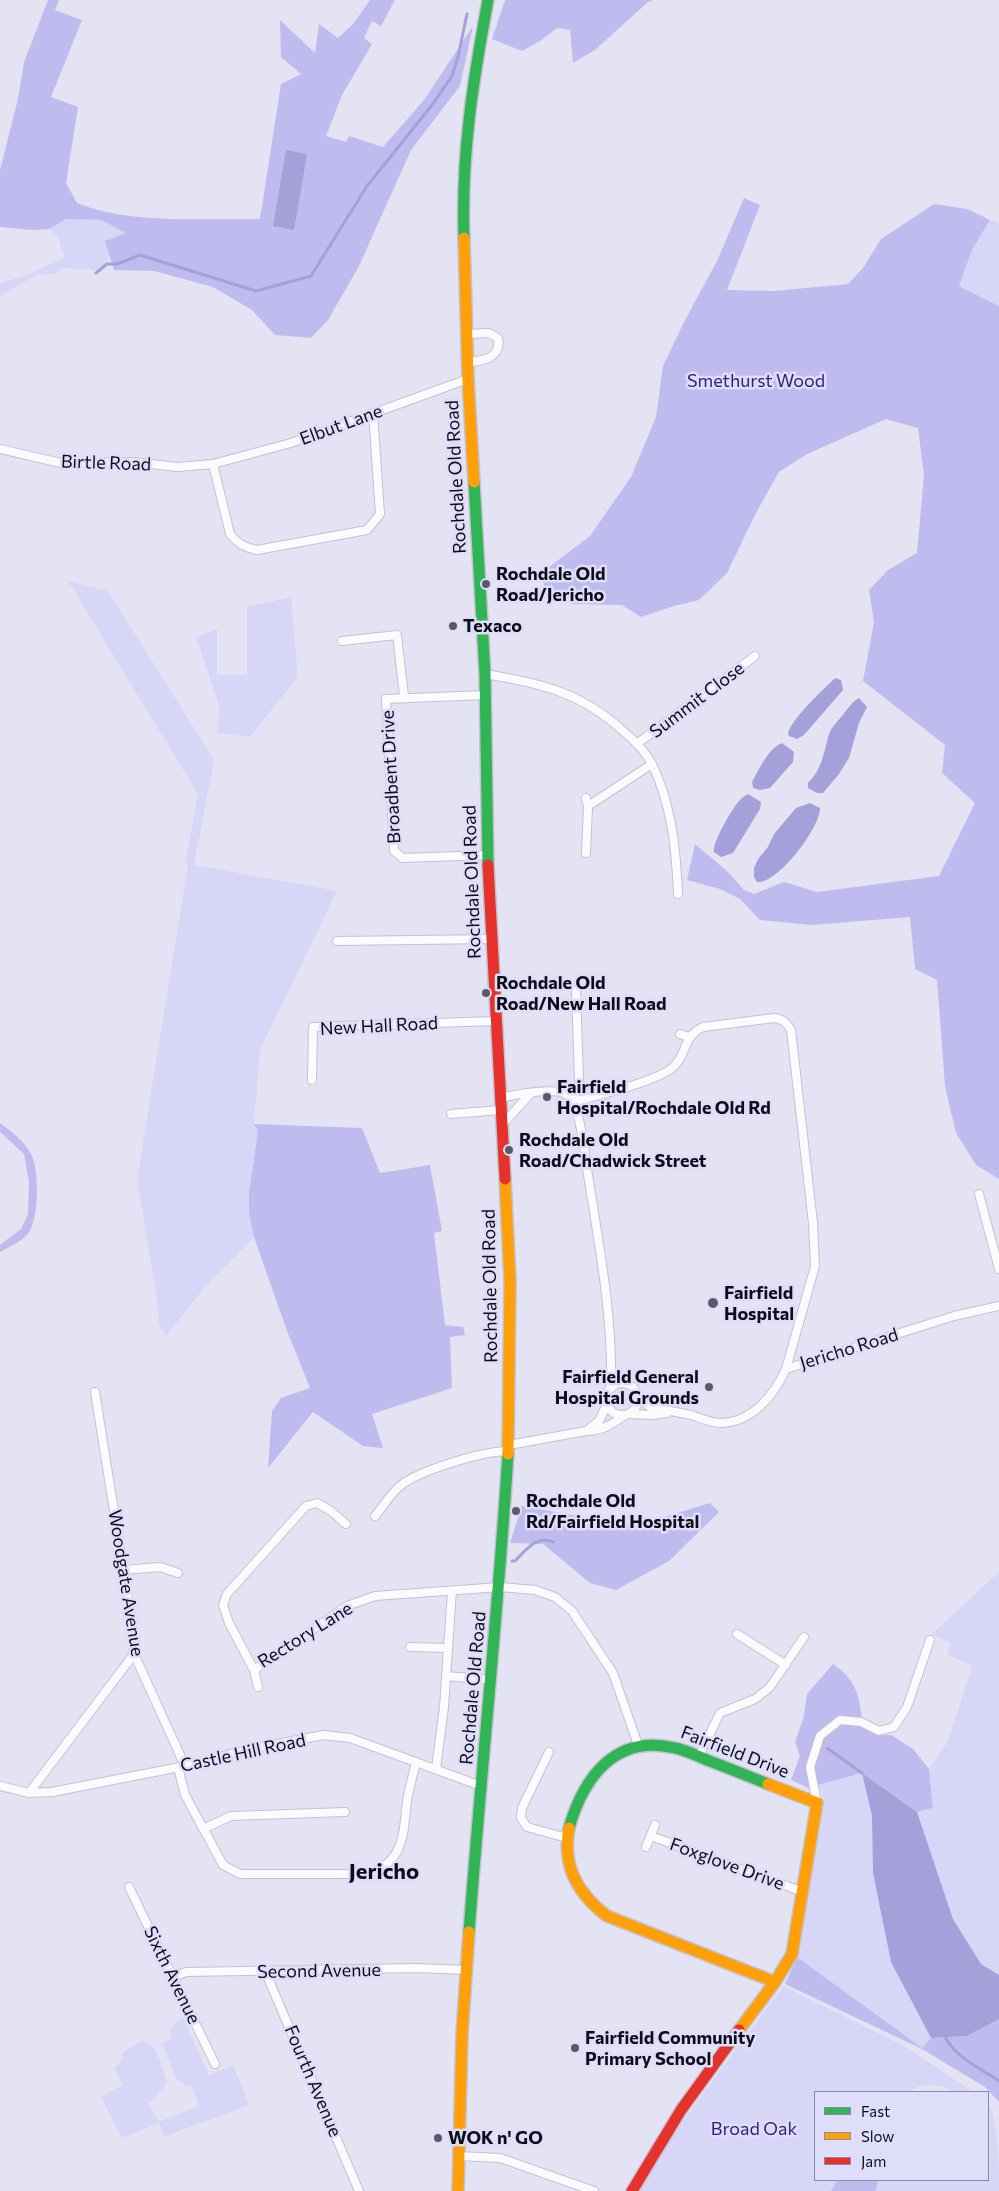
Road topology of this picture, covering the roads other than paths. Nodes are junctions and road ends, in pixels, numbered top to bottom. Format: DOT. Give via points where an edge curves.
graph roads {
  1 [pos="488,0"];
  2 [pos="467,334"];
  3 [pos="468,362"];
  4 [pos="468,379"];
  5 [pos="373,413"];
  6 [pos="0,449"];
  7 [pos="213,464"];
  8 [pos="342,641"];
  9 [pos="755,656"];
  10 [pos="484,674"];
  11 [pos="485,694"];
  12 [pos="404,696"];
  13 [pos="638,744"];
  14 [pos="652,764"];
  15 [pos="586,798"];
  16 [pos="588,806"];
  17 [pos="586,853"];
  18 [pos="487,855"];
  19 [pos="678,894"];
  20 [pos="492,938"];
  21 [pos="337,941"];
  22 [pos="576,990"];
  23 [pos="496,1021"];
  24 [pos="680,1034"];
  25 [pos="690,1037"];
  26 [pos="312,1080"];
  27 [pos="531,1093"];
  28 [pos="500,1098"];
  29 [pos="574,1102"];
  30 [pos="500,1110"];
  31 [pos="451,1114"];
  32 [pos="501,1126"];
  33 [pos="979,1194"];
  34 [pos="999,1269"];
  35 [pos="999,1306"];
  36 [pos="786,1369"];
  37 [pos="611,1388"];
  38 [pos="95,1392"];
  39 [pos="638,1394"];
  40 [pos="607,1404"];
  41 [pos="676,1413"];
  42 [pos="627,1415"];
  43 [pos="586,1431"];
  44 [pos="509,1448"];
  45 [pos="375,1516"];
  46 [pos="346,1524"];
  47 [pos="124,1570"];
  48 [pos="178,1572"];
  49 [pos="500,1587"];
  50 [pos="452,1591"];
  51 [pos="737,1634"];
  52 [pos="804,1637"];
  53 [pos="930,1640"];
  54 [pos="410,1646"];
  55 [pos="448,1648"];
  56 [pos="134,1654"];
  57 [pos="786,1665"];
  58 [pos="254,1670"];
  59 [pos="447,1676"];
  60 [pos="490,1680"];
  61 [pos="258,1688"];
  62 [pos="638,1745"];
  63 [pos="549,1752"];
  64 [pos="699,1756"];
  65 [pos="416,1762"];
  66 [pos="182,1767"];
  67 [pos="436,1770"];
  68 [pos="0,1786"];
  69 [pos="481,1786"];
  70 [pos="29,1793"];
  71 [pos="817,1802"];
  72 [pos="345,1812"];
  73 [pos="655,1825"];
  74 [pos="203,1829"];
  75 [pos="651,1836"];
  76 [pos="567,1838"];
  77 [pos="646,1848"];
  78 [pos="129,1887"];
  79 [pos="803,1892"];
  80 [pos="466,1970"];
  81 [pos="265,1971"];
  82 [pos="173,1977"];
  83 [pos="775,1982"];
  84 [pos="215,2064"];
  85 [pos="458,2156"];
  86 [pos="359,2191"];
  87 [pos="458,2191"];
  88 [pos="594,2191"];
  89 [pos="632,2191"];
  1 -- 2 [label="main road, Rochdale Old Road" via="471,94 462,190"];
  2 -- 3 [label="main road, Rochdale Old Road"];
  2 -- 3 [label="street" via="489,333 498,338 499,343 498,350 488,359"];
  3 -- 4 [label="main road, Rochdale Old Road"];
  4 -- 5 [label="street, Elbut Lane"];
  4 -- 10 [label="main road, Rochdale Old Road"];
  5 -- 7 [label="street, Elbut Lane" via="292,443"];
  5 -- 7 [label="street" via="380,514 367,530 257,550 248,548 237,543 230,534"];
  6 -- 7 [label="street, Birtle Road" via="61,463 134,462 177,467"];
  8 -- 12 [label="street" via="397,635"];
  9 -- 13 [label="street, Summit Close"];
  10 -- 11 [label="main road, Rochdale Old Road"];
  10 -- 13 [label="street" via="520,680 573,696 604,714"];
  11 -- 12 [label="street"];
  11 -- 18 [label="main road, Rochdale Old Road"];
  12 -- 18 [label="street, Broadbent Drive" via="386,698 394,852 403,858"];
  13 -- 14 [label="street"];
  14 -- 16 [label="street"];
  14 -- 19 [label="street" via="672,829"];
  15 -- 16 [label="street"];
  16 -- 17 [label="street"];
  18 -- 20 [label="main road, Rochdale Old Road"];
  20 -- 21 [label="street"];
  20 -- 23 [label="main road, Rochdale Old Road"];
  22 -- 29 [label="street" via="579,1081"];
  23 -- 26 [label="street, New Hall Road" via="313,1027"];
  23 -- 28 [label="main road, Rochdale Old Road"];
  24 -- 25 [label="street"];
  25 -- 29 [label="street" via="680,1060 666,1072"];
  25 -- 36 [label="street" via="703,1027 774,1018 781,1019 791,1030 815,1266"];
  27 -- 28 [label="street"];
  27 -- 29 [label="street" via="558,1091 567,1094"];
  27 -- 32 [label="street"];
  28 -- 30 [label="main road, Rochdale Old Road"];
  29 -- 37 [label="street" via="602,1272 610,1337"];
  30 -- 31 [label="street"];
  30 -- 32 [label="main road, Rochdale Old Road"];
  32 -- 44 [label="main road, Rochdale Old Road" via="510,1282"];
  33 -- 34 [label="street"];
  35 -- 36 [label="street, Jericho Road" via="954,1316"];
  36 -- 41 [label="street, Jericho Road" via="765,1402 744,1417 720,1423"];
  37 -- 39 [label="street" via="625,1383"];
  37 -- 40 [label="street" via="607,1393"];
  38 -- 47 [label="street, Woodgate Avenue"];
  39 -- 41 [label="street, Jericho Road" via="650,1407"];
  39 -- 42 [label="street" via="638,1406"];
  40 -- 42 [label="street" via="613,1413"];
  40 -- 43 [label="street" via="599,1421"];
  41 -- 42 [label="street"];
  42 -- 43 [label="street" via="603,1429"];
  43 -- 44 [label="street"];
  44 -- 45 [label="street" via="422,1473 399,1487"];
  44 -- 49 [label="main road, Rochdale Old Road"];
  46 -- 58 [label="street, Rectory Lane" via="317,1503 306,1506 227,1594 223,1605 229,1623"];
  47 -- 48 [label="street" via="160,1567"];
  47 -- 56 [label="street, Woodgate Avenue"];
  49 -- 50 [label="street, Rectory Lane"];
  49 -- 60 [label="main road, Rochdale Old Road"];
  49 -- 62 [label="street, Rectory Lane" via="535,1590 555,1597 572,1611 613,1672"];
  50 -- 55 [label="street"];
  50 -- 58 [label="street, Rectory Lane" via="375,1596 347,1606"];
  51 -- 57 [label="street"];
  52 -- 57 [label="street"];
  53 -- 71 [label="street" via="907,1707 894,1727 879,1731 861,1722 840,1720 820,1736 810,1766"];
  54 -- 55 [label="street" via="425,1651"];
  55 -- 59 [label="street"];
  56 -- 66 [label="street, Woodgate Avenue"];
  56 -- 70 [label="street"];
  57 -- 64 [label="street" via="770,1687 755,1699 720,1713"];
  58 -- 61 [label="street"];
  59 -- 60 [label="street"];
  59 -- 67 [label="street"];
  60 -- 69 [label="main road, Rochdale Old Road"];
  62 -- 64 [label="main road, Fairfield Drive" via="664,1744"];
  62 -- 76 [label="main road, Fairfield Drive" via="609,1759 592,1775 570,1823"];
  63 -- 76 [label="street" via="522,1808 521,1818 527,1827"];
  64 -- 71 [label="main road, Fairfield Drive"];
  65 -- 66 [label="street, Castle Hill Road" via="350,1738 324,1736 250,1748"];
  65 -- 67 [label="street, Castle Hill Road"];
  65 -- 74 [label="street, Woodgate Avenue" via="402,1844 384,1867 367,1874 240,1874 223,1864"];
  66 -- 70 [label="street, Castle Hill Road" via="52,1792"];
  66 -- 74 [label="street, Woodgate Avenue" via="185,1795"];
  67 -- 69 [label="street, Castle Hill Road"];
  68 -- 70 [label="street, Castle Hill Road"];
  69 -- 80 [label="main road, Rochdale Old Road"];
  71 -- 79 [label="main road"];
  72 -- 74 [label="street" via="231,1816"];
  73 -- 75 [label="street"];
  75 -- 77 [label="street"];
  75 -- 79 [label="street, Foxglove Drive"];
  76 -- 83 [label="main road, Fairfield Drive" via="567,1858 572,1877 586,1898 607,1916"];
  78 -- 82 [label="street, Sixth Avenue"];
  79 -- 83 [label="main road" via="792,1954"];
  80 -- 81 [label="street, Second Avenue"];
  80 -- 85 [label="main road, Rochdale Old Road"];
  81 -- 82 [label="street, Second Avenue" via="186,1972"];
  81 -- 86 [label="street, Fourth Avenue"];
  82 -- 84 [label="street, Sixth Avenue"];
  83 -- 89 [label="main road" via="671,2123"];
  85 -- 87 [label="main road, Rochdale Old Road"];
  85 -- 88 [label="street" via="500,2158"];
}
